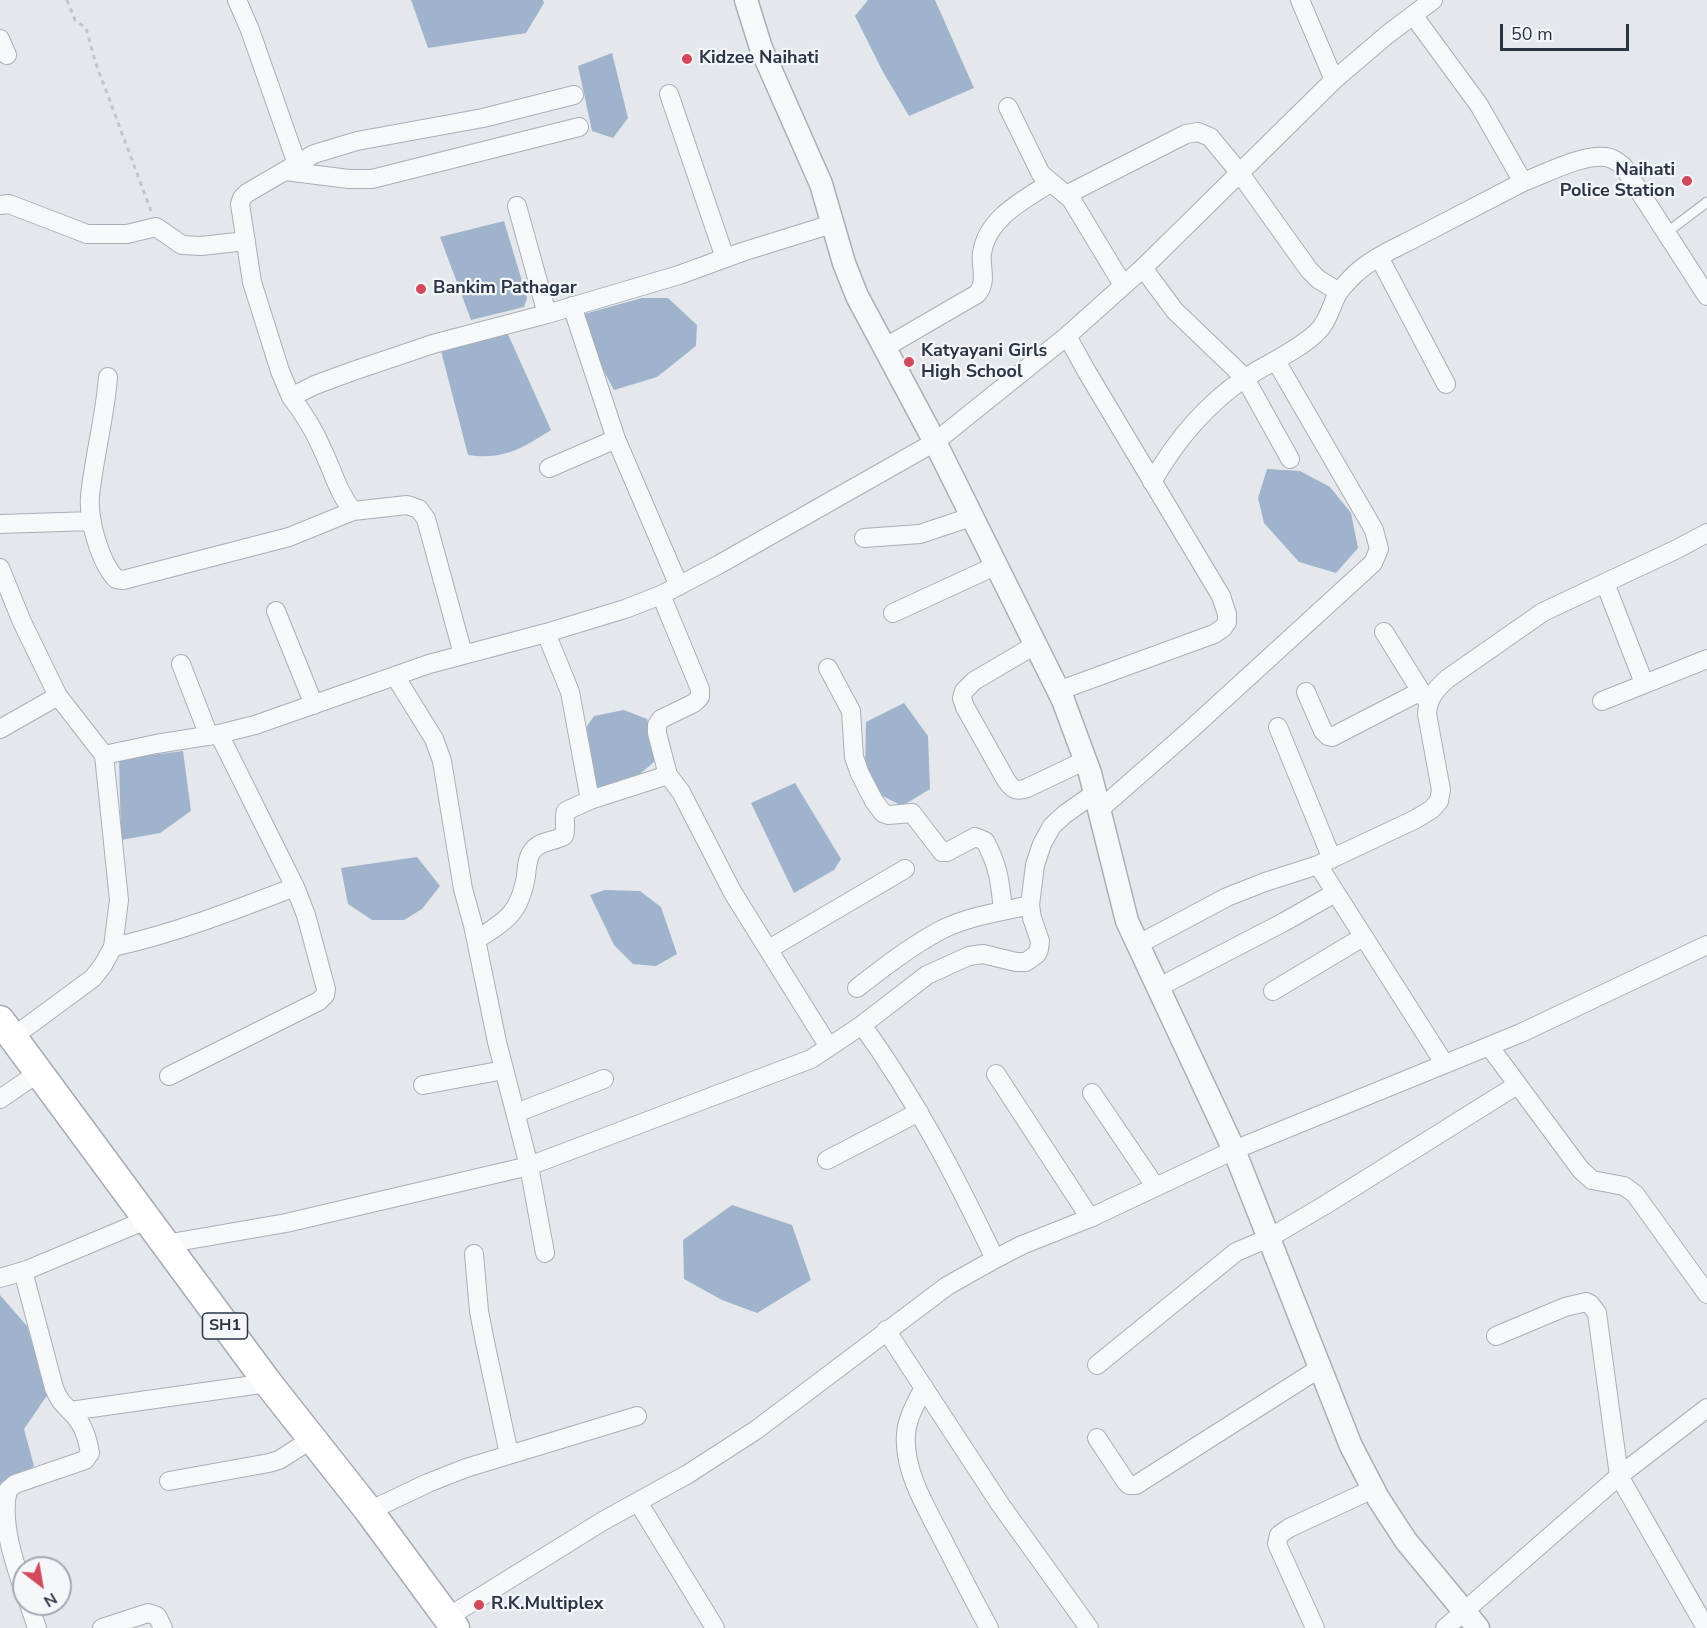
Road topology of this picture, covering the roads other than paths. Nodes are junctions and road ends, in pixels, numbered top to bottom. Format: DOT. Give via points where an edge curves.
graph roads {
  1 [pos="237,0"];
  2 [pos="746,0"];
  3 [pos="1300,0"];
  4 [pos="1433,0"];
  5 [pos="1413,15"];
  6 [pos="1334,80"];
  7 [pos="669,94"];
  8 [pos="574,95"];
  9 [pos="1008,107"];
  10 [pos="579,127"];
  11 [pos="291,168"];
  12 [pos="1239,172"];
  13 [pos="1050,183"];
  14 [pos="1522,183"];
  15 [pos="1066,195"];
  16 [pos="1707,202"];
  17 [pos="0,205"];
  18 [pos="517,206"];
  19 [pos="832,224"];
  20 [pos="1666,233"];
  21 [pos="246,241"];
  22 [pos="1379,257"];
  23 [pos="725,258"];
  24 [pos="1143,268"];
  25 [pos="1123,285"];
  26 [pos="1339,292"];
  27 [pos="1707,296"];
  28 [pos="572,306"];
  29 [pos="548,314"];
  30 [pos="1067,336"];
  31 [pos="884,348"];
  32 [pos="1276,361"];
  33 [pos="108,377"];
  34 [pos="1245,378"];
  35 [pos="1446,384"];
  36 [pos="291,397"];
  37 [pos="616,439"];
  38 [pos="935,442"];
  39 [pos="1290,459"];
  40 [pos="549,468"];
  41 [pos="1152,482"];
  42 [pos="353,511"];
  43 [pos="971,517"];
  44 [pos="93,521"];
  45 [pos="0,524"];
  46 [pos="1707,533"];
  47 [pos="864,538"];
  48 [pos="995,566"];
  49 [pos="0,568"];
  50 [pos="1605,584"];
  51 [pos="679,586"];
  52 [pos="661,595"];
  53 [pos="276,611"];
  54 [pos="892,613"];
  55 [pos="1384,632"];
  56 [pos="546,633"];
  57 [pos="1035,645"];
  58 [pos="463,654"];
  59 [pos="1707,658"];
  60 [pos="181,664"];
  61 [pos="828,668"];
  62 [pos="395,676"];
  63 [pos="1644,682"];
  64 [pos="1058,691"];
  65 [pos="1306,692"];
  66 [pos="58,696"];
  67 [pos="1424,697"];
  68 [pos="1602,701"];
  69 [pos="314,705"];
  70 [pos="1278,727"];
  71 [pos="0,729"];
  72 [pos="214,735"];
  73 [pos="104,755"];
  74 [pos="1086,760"];
  75 [pos="668,775"];
  76 [pos="591,800"];
  77 [pos="1097,801"];
  78 [pos="1325,862"];
  79 [pos="905,869"];
  80 [pos="296,887"];
  81 [pos="1335,893"];
  82 [pos="1030,905"];
  83 [pos="1002,911"];
  84 [pos="1363,937"];
  85 [pos="476,940"];
  86 [pos="1137,945"];
  87 [pos="1707,945"];
  88 [pos="112,947"];
  89 [pos="769,949"];
  90 [pos="858,988"];
  91 [pos="1157,988"];
  92 [pos="1272,991"];
  93 [pos="862,1025"];
  94 [pos="7,1028"];
  95 [pos="1490,1046"];
  96 [pos="830,1047"];
  97 [pos="1444,1063"];
  98 [pos="504,1070"];
  99 [pos="38,1073"];
  100 [pos="996,1074"];
  101 [pos="169,1076"];
  102 [pos="604,1079"];
  103 [pos="423,1085"];
  104 [pos="1517,1085"];
  105 [pos="1092,1093"];
  106 [pos="0,1099"];
  107 [pos="919,1112"];
  108 [pos="516,1113"];
  109 [pos="1234,1150"];
  110 [pos="827,1160"];
  111 [pos="529,1166"];
  112 [pos="1155,1186"];
  113 [pos="1090,1218"];
  114 [pos="146,1220"];
  115 [pos="1269,1238"];
  116 [pos="165,1244"];
  117 [pos="545,1253"];
  118 [pos="474,1254"];
  119 [pos="995,1259"];
  120 [pos="23,1271"];
  121 [pos="0,1278"];
  122 [pos="1707,1294"];
  123 [pos="886,1330"];
  124 [pos="1496,1336"];
  125 [pos="1097,1365"];
  126 [pos="1320,1368"];
  127 [pos="268,1383"];
  128 [pos="924,1387"];
  129 [pos="1707,1408"];
  130 [pos="70,1411"];
  131 [pos="637,1416"];
  132 [pos="1097,1438"];
  133 [pos="312,1439"];
  134 [pos="509,1454"];
  135 [pos="1619,1476"];
  136 [pos="169,1481"];
  137 [pos="1373,1489"];
  138 [pos="638,1502"];
  139 [pos="369,1511"];
  140 [pos="12,1556"];
  141 [pos="1471,1620"];
  142 [pos="451,1623"];
  143 [pos="102,1628"];
  144 [pos="163,1628"];
  145 [pos="715,1628"];
  146 [pos="989,1628"];
  147 [pos="1089,1628"];
  148 [pos="1315,1628"];
  149 [pos="1445,1628"];
  150 [pos="1706,1628"];
  1 -- 11 [label="street" via="250,30"];
  2 -- 19 [label="street" via="782,100 821,184"];
  3 -- 6 [label="street"];
  4 -- 5 [label="street"];
  5 -- 6 [label="street"];
  5 -- 14 [label="street" via="1479,105"];
  6 -- 12 [label="street"];
  7 -- 23 [label="street"];
  8 -- 11 [label="street" via="473,120 357,141 314,154"];
  9 -- 13 [label="street" via="1041,174"];
  10 -- 11 [label="street" via="372,179 349,179"];
  11 -- 21 [label="street" via="242,198"];
  12 -- 15 [label="street" via="1210,137 1192,133"];
  12 -- 24 [label="street"];
  12 -- 26 [label="street" via="1300,259 1317,279"];
  13 -- 15 [label="street"];
  13 -- 31 [label="street" via="1010,208 990,233 982,254 984,284 977,294"];
  14 -- 20 [label="street" via="1580,160 1614,159 1623,166"];
  14 -- 22 [label="street"];
  15 -- 25 [label="street"];
  16 -- 20 [label="lane"];
  17 -- 21 [label="street" via="9,204 87,234 127,234 156,227 182,245"];
  18 -- 29 [label="street"];
  19 -- 23 [label="street"];
  19 -- 31 [label="street" via="857,296"];
  20 -- 27 [label="street"];
  21 -- 36 [label="street" via="252,282"];
  22 -- 26 [label="street" via="1356,273"];
  22 -- 35 [label="street"];
  23 -- 28 [label="street"];
  24 -- 25 [label="street"];
  24 -- 34 [label="street" via="1175,311"];
  25 -- 30 [label="street"];
  26 -- 32 [label="street" via="1325,323 1315,334"];
  28 -- 29 [label="street"];
  28 -- 37 [label="street"];
  29 -- 36 [label="street" via="433,344"];
  30 -- 38 [label="street"];
  30 -- 41 [label="street"];
  31 -- 38 [label="street"];
  32 -- 34 [label="street"];
  32 -- 77 [label="street" via="1374,530 1379,549 1373,563 1188,732"];
  33 -- 44 [label="street" via="90,498"];
  34 -- 39 [label="street"];
  34 -- 41 [label="street" via="1191,426"];
  36 -- 42 [label="street" via="310,423"];
  37 -- 40 [label="street"];
  37 -- 51 [label="street"];
  38 -- 43 [label="street"];
  38 -- 51 [label="street"];
  41 -- 64 [label="street" via="1221,596 1227,622 1214,634"];
  42 -- 44 [label="street" via="289,537 123,580 116,579 106,566"];
  42 -- 58 [label="street" via="407,505 419,509 431,534"];
  43 -- 47 [label="street" via="920,534"];
  43 -- 48 [label="street"];
  44 -- 45 [label="street"];
  46 -- 50 [label="street"];
  48 -- 54 [label="street"];
  48 -- 57 [label="street"];
  49 -- 66 [label="street"];
  50 -- 63 [label="street"];
  50 -- 67 [label="street" via="1517,628"];
  51 -- 52 [label="street"];
  52 -- 56 [label="street"];
  52 -- 75 [label="street" via="700,689 700,697 694,703 661,719 657,725"];
  53 -- 69 [label="street"];
  55 -- 67 [label="street"];
  56 -- 58 [label="street"];
  56 -- 76 [label="street" via="570,692"];
  57 -- 64 [label="street"];
  57 -- 74 [label="street" via="968,686 962,698 1014,789 1027,788"];
  58 -- 62 [label="street"];
  59 -- 63 [label="street"];
  60 -- 72 [label="street"];
  61 -- 83 [label="street" via="851,711 854,757 874,801 888,815 912,813 942,852 975,837 984,841 998,871"];
  62 -- 69 [label="street"];
  62 -- 85 [label="street" via="434,740 442,761 463,889"];
  63 -- 68 [label="street"];
  64 -- 74 [label="street"];
  65 -- 67 [label="street" via="1323,731 1332,737"];
  66 -- 71 [label="street"];
  66 -- 73 [label="street"];
  67 -- 78 [label="street" via="1441,790 1439,801 1416,819"];
  69 -- 72 [label="street"];
  70 -- 78 [label="street"];
  72 -- 73 [label="street"];
  72 -- 80 [label="street"];
  73 -- 88 [label="street" via="119,900"];
  74 -- 77 [label="street"];
  75 -- 76 [label="street"];
  75 -- 89 [label="street"];
  76 -- 85 [label="street" via="566,811 564,836 534,849 515,910 507,921"];
  77 -- 82 [label="street" via="1065,814 1052,826 1035,865"];
  77 -- 86 [label="street" via="1127,921"];
  78 -- 81 [label="street"];
  78 -- 86 [label="street" via="1227,897"];
  79 -- 89 [label="street"];
  80 -- 88 [label="street" via="215,918"];
  80 -- 101 [label="street" via="325,995"];
  81 -- 84 [label="street"];
  81 -- 91 [label="street"];
  82 -- 83 [label="street"];
  82 -- 93 [label="street" via="1040,941 1032,958 1016,962 983,954 969,956 927,975"];
  83 -- 90 [label="street" via="942,929"];
  84 -- 92 [label="street"];
  84 -- 97 [label="street"];
  85 -- 98 [label="street"];
  86 -- 91 [label="street"];
  87 -- 95 [label="street"];
  88 -- 94 [label="street" via="93,978"];
  89 -- 96 [label="street"];
  91 -- 109 [label="street"];
  93 -- 96 [label="street"];
  93 -- 107 [label="street"];
  94 -- 99 [label="main road, SH1"];
  95 -- 97 [label="street"];
  95 -- 104 [label="street"];
  96 -- 111 [label="street" via="811,1059"];
  97 -- 109 [label="street"];
  98 -- 103 [label="street"];
  98 -- 108 [label="street"];
  99 -- 106 [label="street"];
  99 -- 114 [label="main road, SH1"];
  100 -- 113 [label="street"];
  102 -- 108 [label="street"];
  104 -- 115 [label="street"];
  104 -- 122 [label="street" via="1581,1170 1592,1180 1624,1186 1635,1194"];
  105 -- 112 [label="street"];
  107 -- 110 [label="street"];
  107 -- 119 [label="street"];
  108 -- 111 [label="street"];
  109 -- 112 [label="street"];
  109 -- 115 [label="street"];
  111 -- 116 [label="street" via="286,1223"];
  111 -- 117 [label="street"];
  112 -- 113 [label="street"];
  113 -- 119 [label="street"];
  114 -- 116 [label="main road, SH1"];
  114 -- 120 [label="street"];
  115 -- 125 [label="street" via="1248,1245 1221,1262"];
  115 -- 126 [label="street"];
  116 -- 127 [label="main road, SH1"];
  118 -- 134 [label="street" via="479,1311"];
  119 -- 123 [label="street" via="947,1286"];
  120 -- 121 [label="street"];
  120 -- 130 [label="street" via="54,1388 59,1401"];
  123 -- 128 [label="street"];
  123 -- 138 [label="street" via="756,1430"];
  124 -- 135 [label="street" via="1565,1307 1586,1302 1594,1308"];
  126 -- 132 [label="street" via="1136,1485 1126,1482"];
  126 -- 137 [label="street"];
  127 -- 130 [label="street"];
  127 -- 133 [label="main road, SH1"];
  128 -- 146 [label="street" via="906,1435 910,1471"];
  128 -- 147 [label="street" via="1000,1504"];
  129 -- 135 [label="street"];
  130 -- 140 [label="street" via="83,1431 88,1457 10,1488 6,1496"];
  131 -- 134 [label="street"];
  133 -- 136 [label="street" via="269,1463"];
  133 -- 139 [label="main road, SH1"];
  134 -- 139 [label="street" via="428,1483"];
  135 -- 141 [label="street"];
  135 -- 150 [label="street"];
  137 -- 141 [label="street" via="1406,1541"];
  137 -- 148 [label="street" via="1279,1535 1277,1544"];
  138 -- 142 [label="street" via="558,1548"];
  138 -- 145 [label="street"];
  139 -- 142 [label="main road, SH1"];
  141 -- 149 [label="street"];
  143 -- 144 [label="street" via="148,1613 158,1616"];
}
